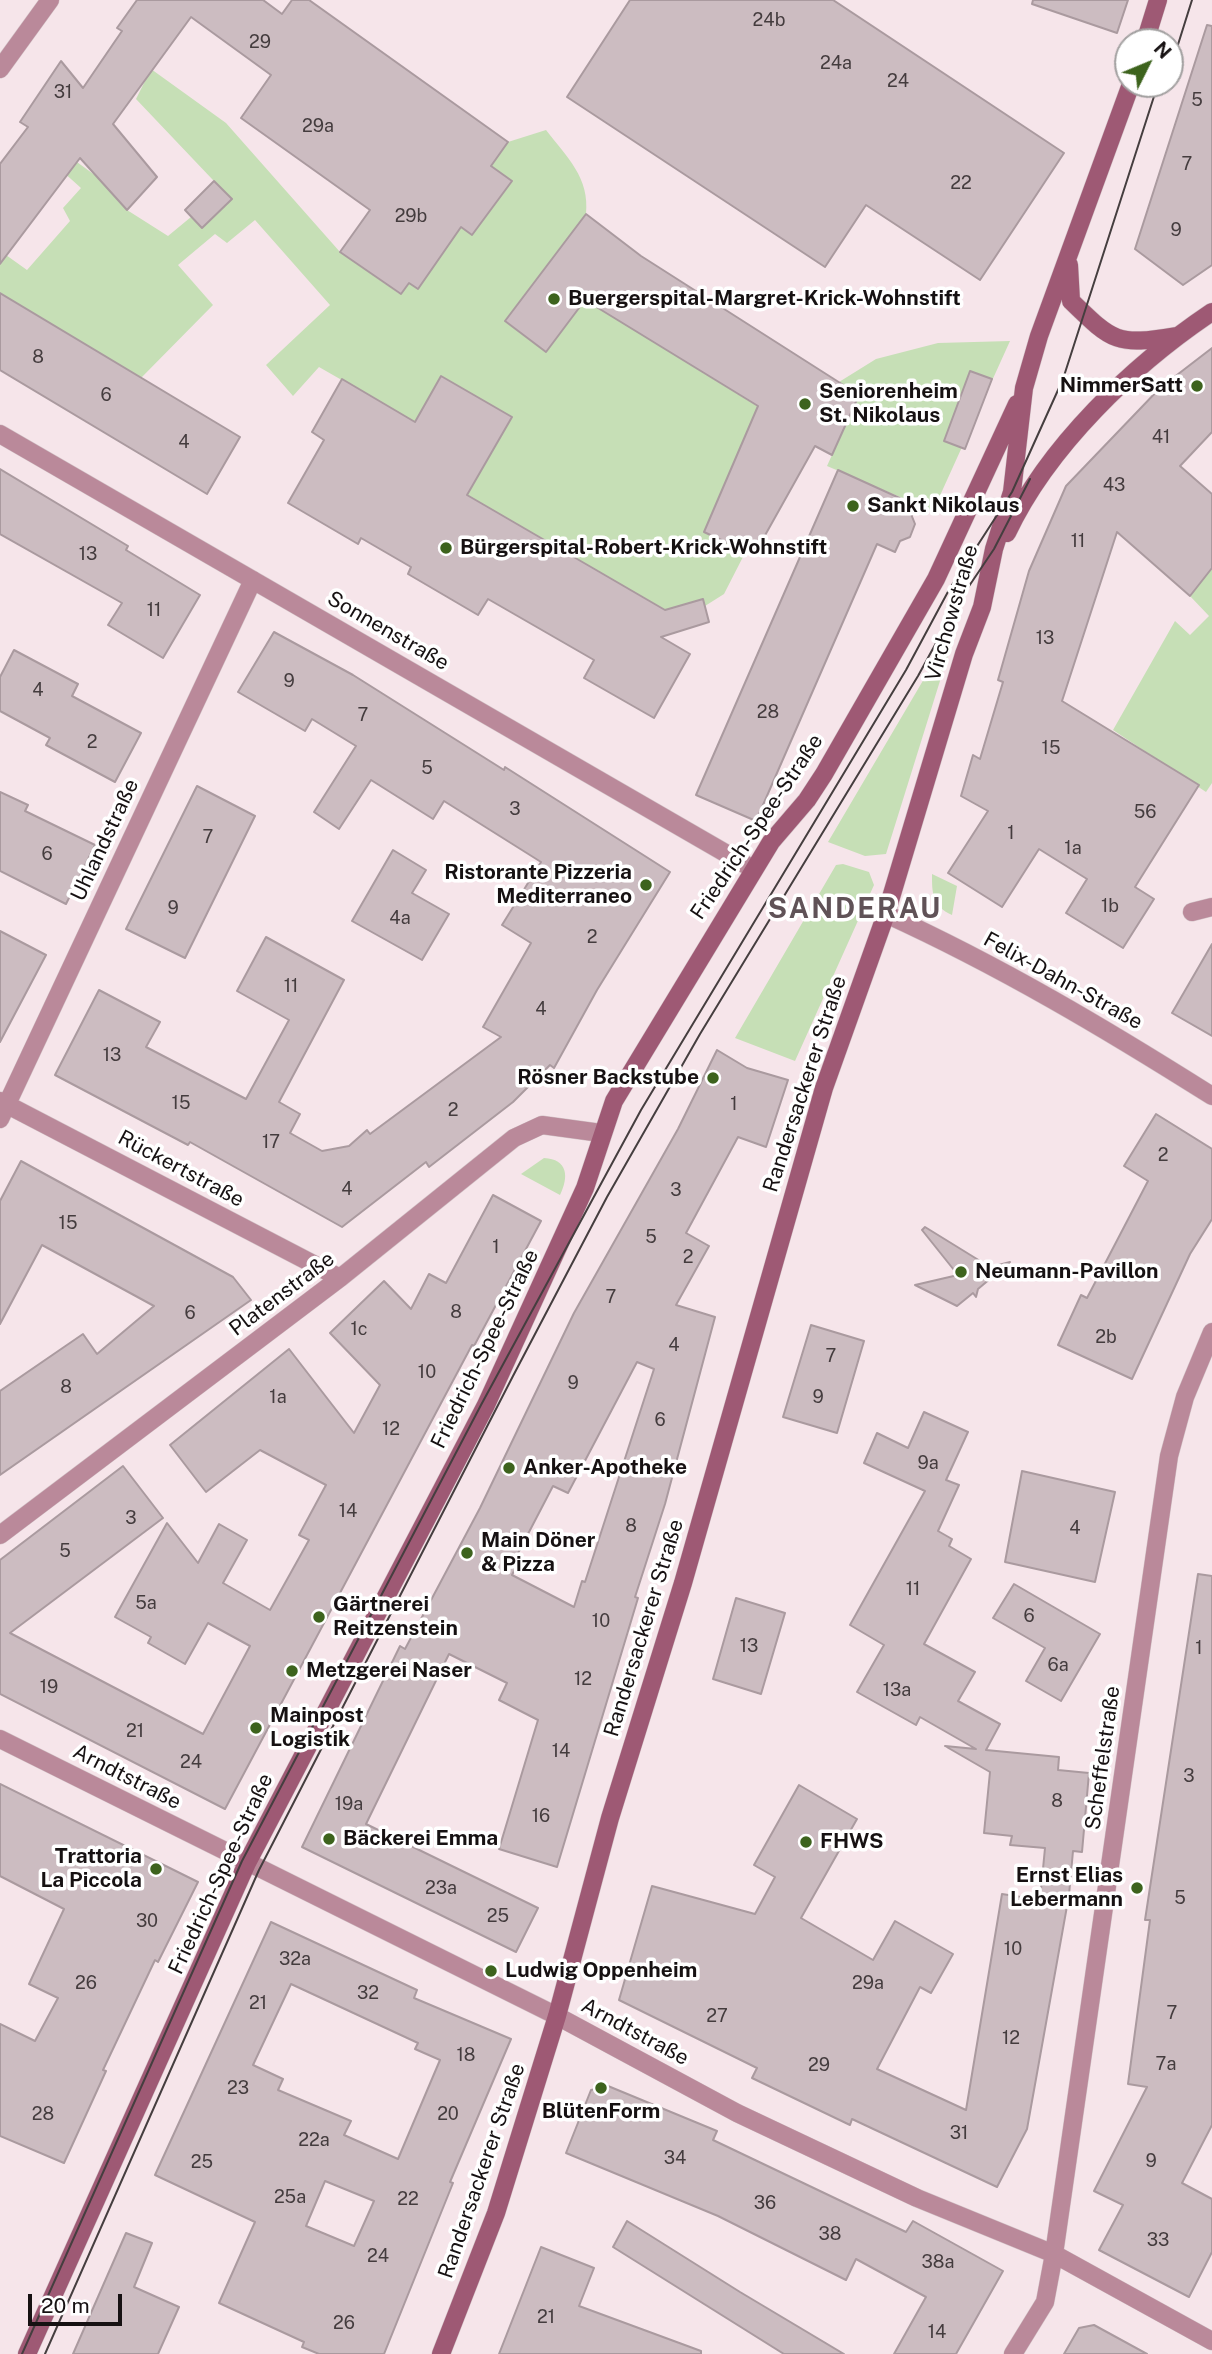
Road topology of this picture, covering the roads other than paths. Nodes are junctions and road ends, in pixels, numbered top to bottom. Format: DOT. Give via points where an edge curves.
graph roads {
  1 [pos="50,0"];
  2 [pos="1158,0"];
  3 [pos="1149,28"];
  4 [pos="0,69"];
  5 [pos="1126,98"];
  6 [pos="1069,258"];
  7 [pos="1212,312"];
  8 [pos="1176,336"];
  9 [pos="1024,388"];
  10 [pos="0,434"];
  11 [pos="993,561"];
  12 [pos="253,580"];
  13 [pos="753,869"];
  14 [pos="1212,906"];
  15 [pos="1192,912"];
  16 [pos="886,914"];
  17 [pos="1212,1096"];
  18 [pos="2,1108"];
  19 [pos="601,1133"];
  20 [pos="340,1279"];
  21 [pos="1212,1332"];
  22 [pos="0,1535"];
  23 [pos="0,1739"];
  24 [pos="247,1863"];
  25 [pos="557,2017"];
  26 [pos="1054,2254"];
  27 [pos="1212,2341"];
  28 [pos="27,2354"];
  29 [pos="441,2354"];
  30 [pos="1013,2354"];
  1 -- 4 [label="street"];
  2 -- 3 [label="street"];
  5 -- 6 [label="street, Virchowstraße"];
  6 -- 8 [label="street" via="1071,301 1108,336 1124,341"];
  6 -- 9 [label="street, Virchowstraße"];
  7 -- 8 [label="street"];
  8 -- 11 [label="street" via="1075,430 1009,528"];
  9 -- 11 [label="street, Virchowstraße" via="1012,492"];
  9 -- 13 [label="street, Friedrich-Spee-Straße" via="936,579 824,774"];
  10 -- 12 [label="street, Sonnenstraße"];
  11 -- 16 [label="street, Virchowstraße"];
  12 -- 13 [label="street, Sonnenstraße"];
  12 -- 18 [label="street, Uhlandstraße"];
  13 -- 19 [label="street, Friedrich-Spee-Straße" via="614,1101"];
  14 -- 15 [label="street"];
  16 -- 17 [label="street, Felix-Dahn-Straße" via="1088,1017"];
  16 -- 25 [label="street, Randersackerer Straße" via="824,1088 683,1584 610,1818"];
  18 -- 20 [label="street, Rückertstraße"];
  19 -- 20 [label="street, Platenstraße" via="542,1125 514,1138"];
  19 -- 24 [label="street, Friedrich-Spee-Straße" via="580,1199 486,1405"];
  20 -- 22 [label="street, Platenstraße"];
  21 -- 26 [label="street, Scheffelstraße" via="1185,1396 1169,1456"];
  23 -- 24 [label="street, Arndtstraße"];
  24 -- 25 [label="street, Arndtstraße"];
  24 -- 28 [label="street, Friedrich-Spee-Straße"];
  25 -- 26 [label="street, Arndtstraße" via="737,2113 917,2198"];
  25 -- 29 [label="street, Randersackerer Straße" via="496,2213"];
  26 -- 27 [label="street, Arndtstraße"];
  26 -- 30 [label="street, Scheffelstraße" via="1045,2302"];
}
